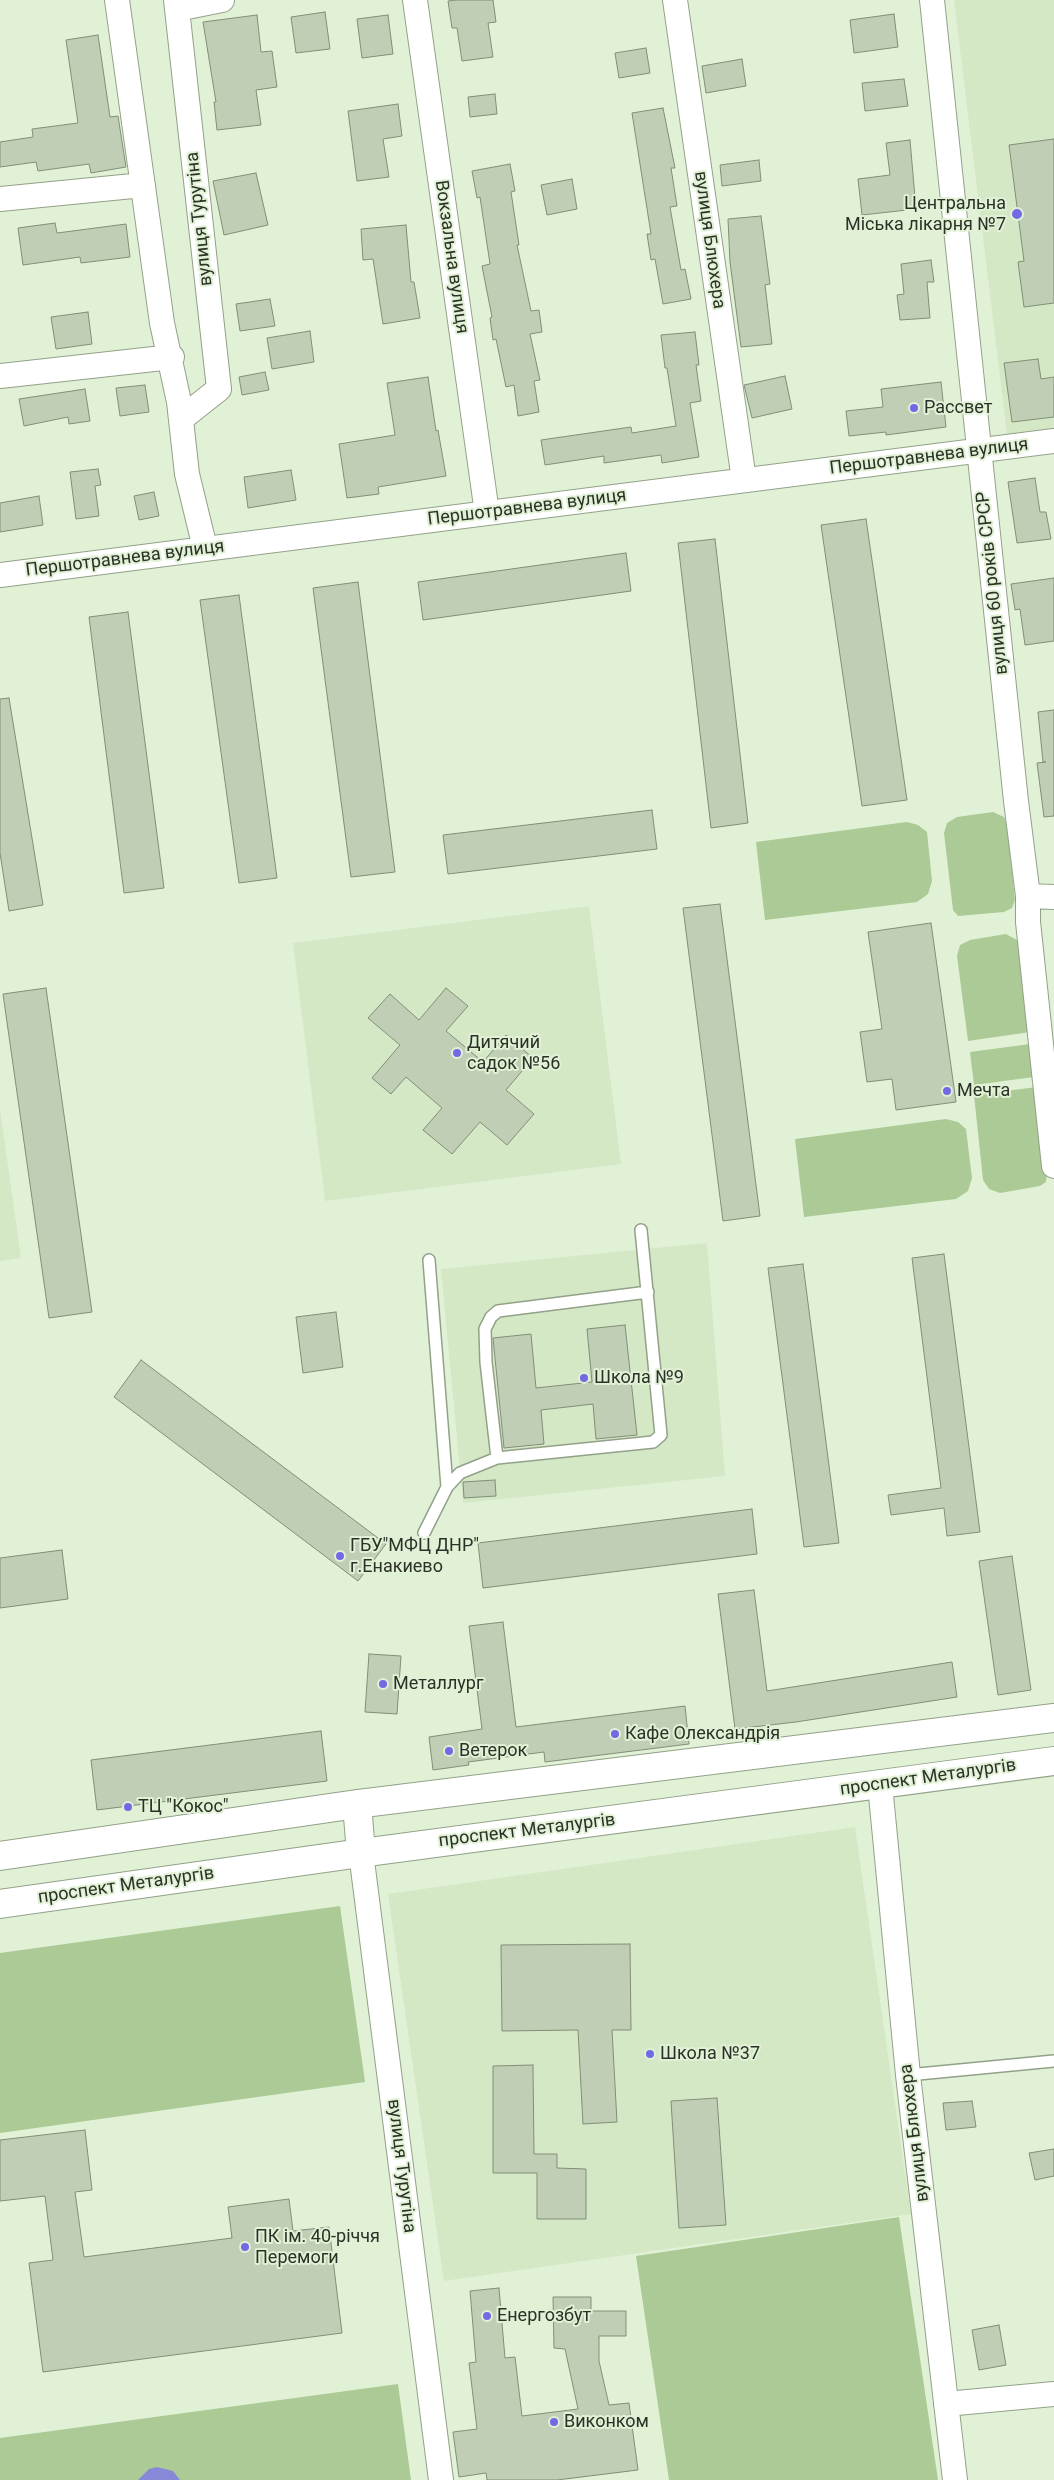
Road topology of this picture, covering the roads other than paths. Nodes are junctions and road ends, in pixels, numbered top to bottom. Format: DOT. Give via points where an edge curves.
graph roads {
  1 [pos="117,0"];
  2 [pos="222,0"];
  3 [pos="415,0"];
  4 [pos="675,0"];
  5 [pos="932,0"];
  6 [pos="177,4"];
  7 [pos="143,185"];
  8 [pos="0,199"];
  9 [pos="171,357"];
  10 [pos="0,376"];
  11 [pos="181,419"];
  12 [pos="1054,441"];
  13 [pos="979,450"];
  14 [pos="744,480"];
  15 [pos="487,513"];
  16 [pos="205,548"];
  17 [pos="0,574"];
  18 [pos="1028,896"];
  19 [pos="1054,897"];
  20 [pos="1054,1166"];
  21 [pos="641,1230"];
  22 [pos="429,1260"];
  23 [pos="648,1292"];
  24 [pos="497,1458"];
  25 [pos="447,1488"];
  26 [pos="424,1534"];
  27 [pos="1054,1718"];
  28 [pos="904,1737"];
  29 [pos="1054,1761"];
  30 [pos="912,1780"];
  31 [pos="880,1785"];
  32 [pos="357,1804"];
  33 [pos="361,1853"];
  34 [pos="0,1856"];
  35 [pos="0,1904"];
  36 [pos="1054,2061"];
  37 [pos="908,2076"];
  38 [pos="1054,2394"];
  39 [pos="946,2404"];
  40 [pos="441,2480"];
  41 [pos="955,2480"];
  1 -- 7 [label="street"];
  2 -- 6 [label="street"];
  3 -- 15 [label="street, Вокзальна вулиця"];
  4 -- 14 [label="street, вулиця Блюхера"];
  5 -- 13 [label="street, вулиця 60 років СРСР"];
  6 -- 11 [label="street, вулиця Турутіна" via="219,389"];
  7 -- 8 [label="street"];
  7 -- 9 [label="street"];
  9 -- 10 [label="street"];
  9 -- 11 [label="street"];
  11 -- 16 [label="street" via="186,474"];
  12 -- 13 [label="street, Першотравнева вулиця"];
  13 -- 14 [label="street, Першотравнева вулиця"];
  13 -- 18 [label="street, вулиця 60 років СРСР"];
  14 -- 15 [label="street, Першотравнева вулиця"];
  15 -- 16 [label="street, Першотравнева вулиця"];
  16 -- 17 [label="street, Першотравнева вулиця"];
  18 -- 19 [label="street"];
  18 -- 20 [label="street, вулиця 60 років СРСР"];
  21 -- 23 [label="lane"];
  22 -- 25 [label="lane"];
  23 -- 24 [label="lane" via="498,1311 491,1317 485,1329 486,1362"];
  23 -- 24 [label="lane" via="662,1431 659,1439"];
  24 -- 25 [label="lane" via="460,1473"];
  25 -- 26 [label="lane"];
  27 -- 28 [label="street"];
  28 -- 30 [label="street"];
  28 -- 32 [label="street"];
  29 -- 30 [label="street, проспект Металургів"];
  30 -- 31 [label="street, проспект Металургів"];
  31 -- 33 [label="street, проспект Металургів"];
  31 -- 37 [label="street, вулиця Блюхера"];
  32 -- 33 [label="street"];
  32 -- 34 [label="street"];
  33 -- 35 [label="street, проспект Металургів"];
  33 -- 40 [label="street, вулиця Турутіна"];
  36 -- 37 [label="lane"];
  37 -- 39 [label="street, вулиця Блюхера"];
  38 -- 39 [label="street"];
  39 -- 41 [label="street, вулиця Блюхера"];
}
